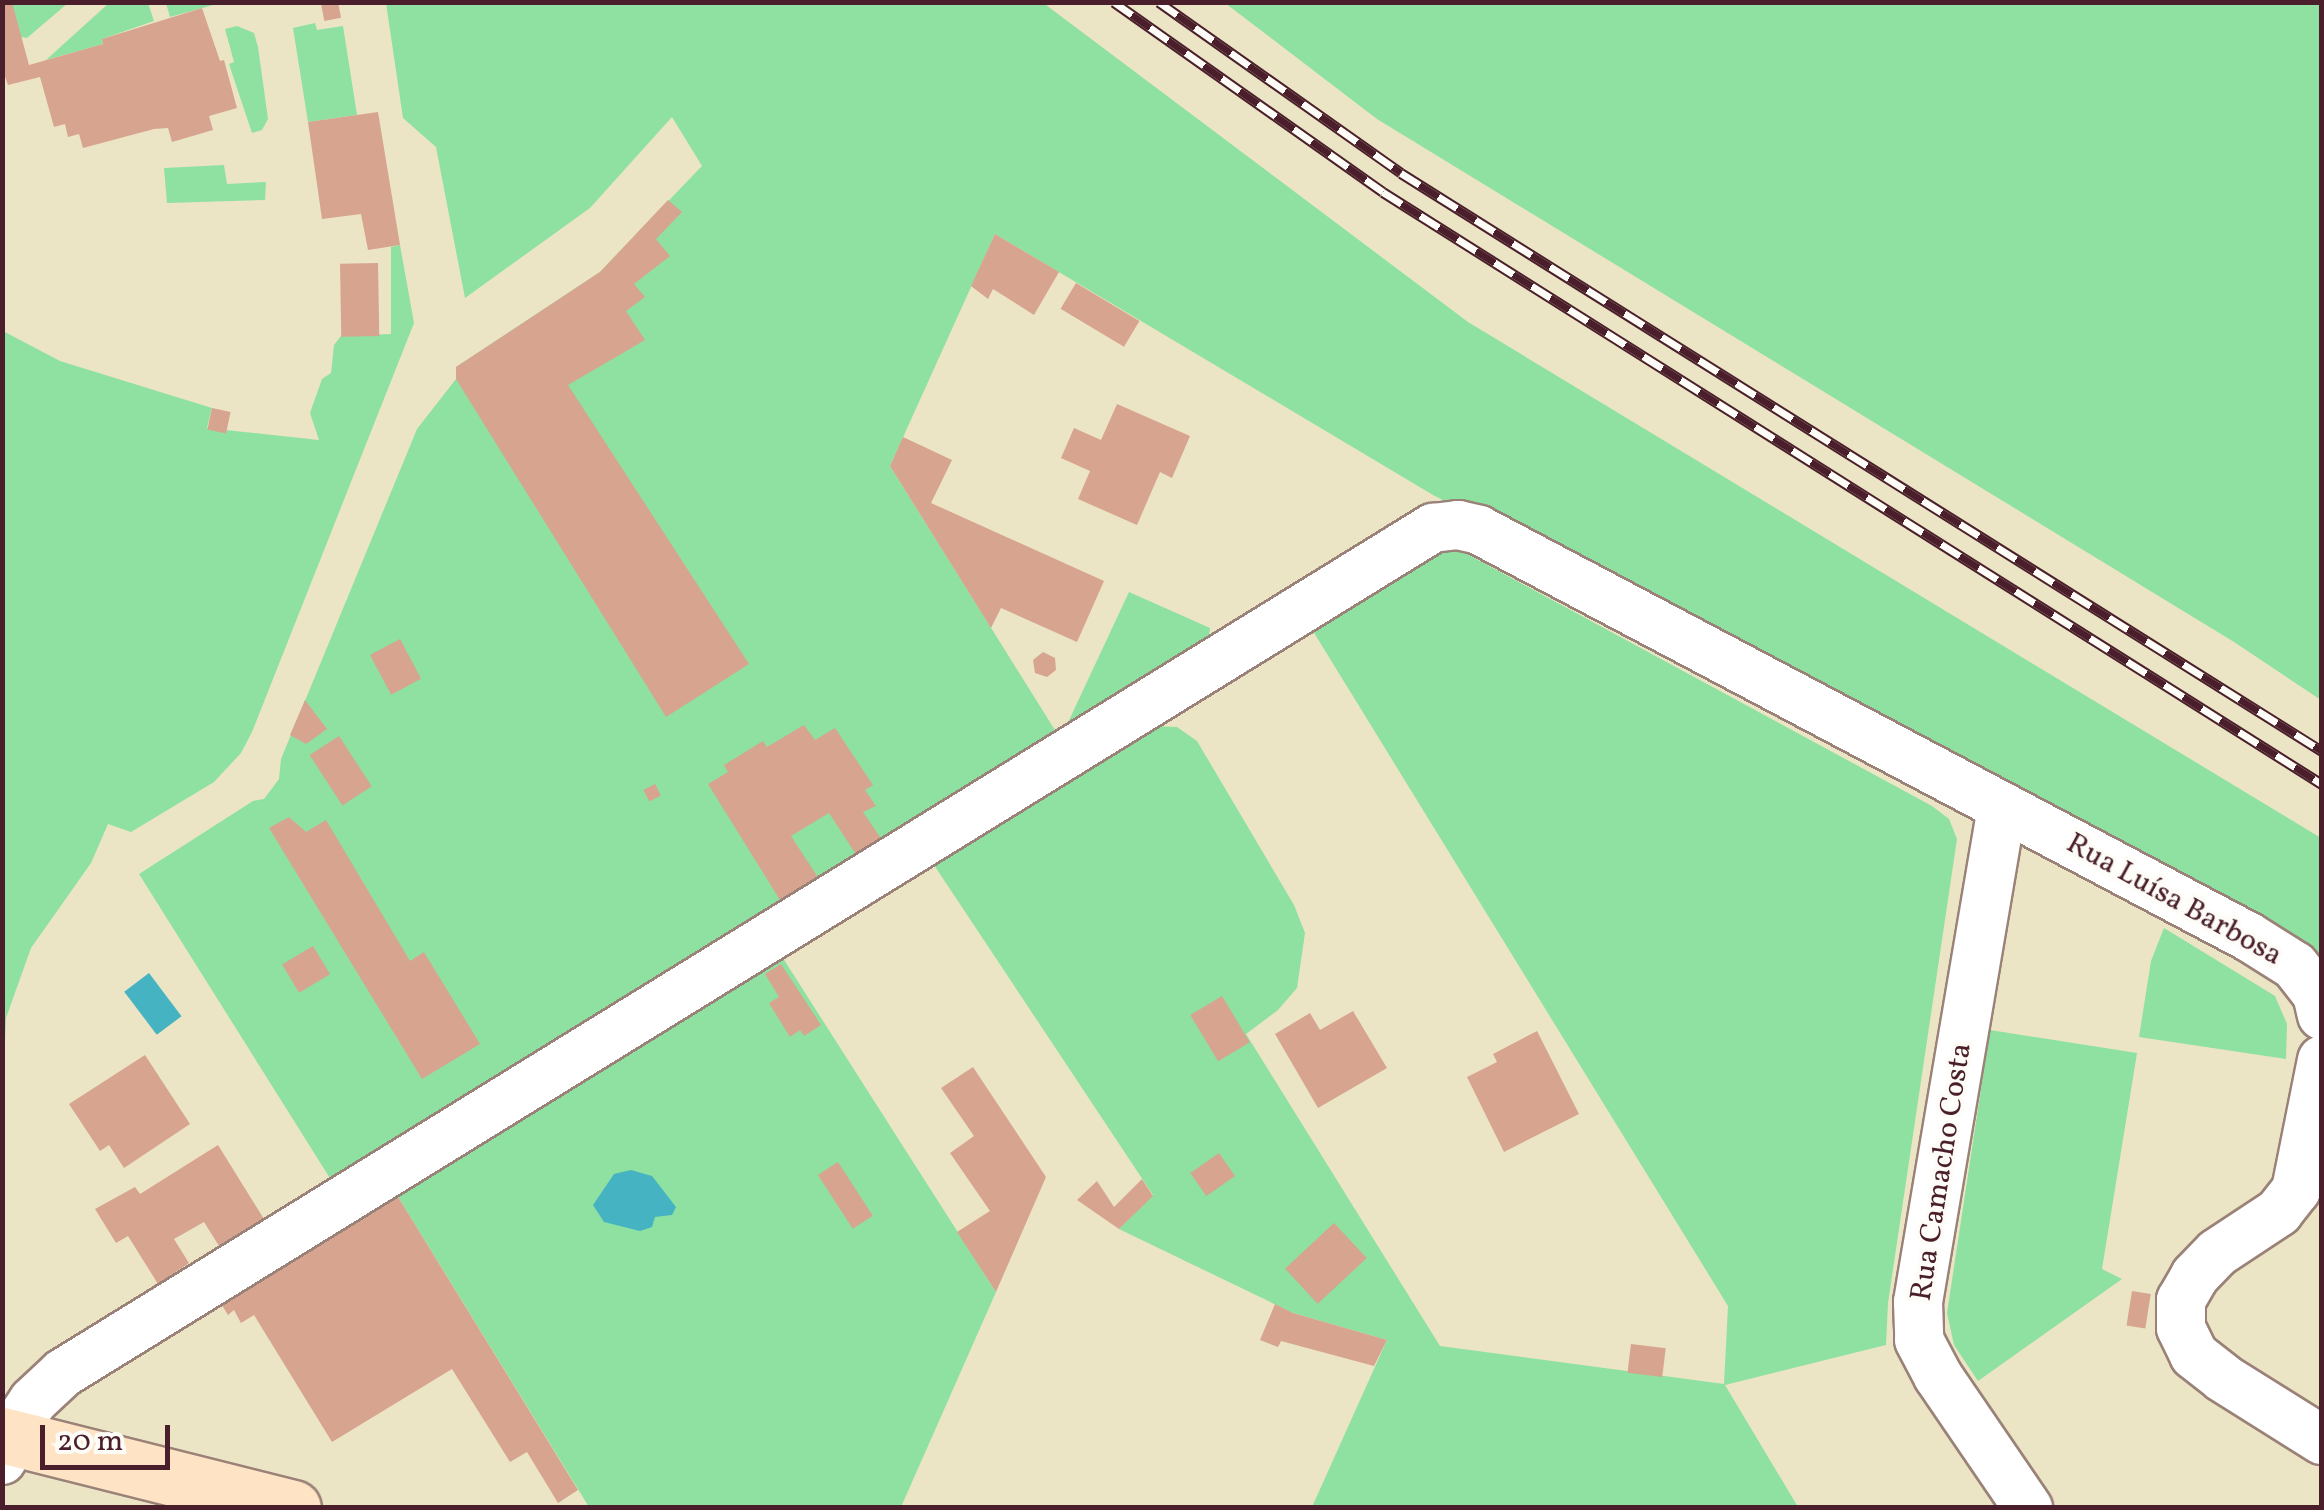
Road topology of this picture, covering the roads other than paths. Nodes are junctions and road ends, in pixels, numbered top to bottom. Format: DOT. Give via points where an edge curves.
graph roads {
  1 [pos="2002,807"];
  2 [pos="2322,1015"];
  3 [pos="2322,1060"];
  4 [pos="4,1434"];
  5 [pos="2322,1440"];
  6 [pos="293,1508"];
  7 [pos="2028,1508"];
  1 -- 2 [label="street, Rua Luísa Barbosa" via="2294,966 2317,994"];
  1 -- 4 [label="street, Rua Luísa Barbosa" via="1479,530 1433,528 63,1373"];
  1 -- 7 [label="street, Rua Camacho Costa" via="1918,1302 1919,1340"];
  3 -- 5 [label="street" via="2296,1190 2279,1212 2216,1253 2182,1300 2182,1328 2194,1355"];
  4 -- 6 [label="main road"];
}
